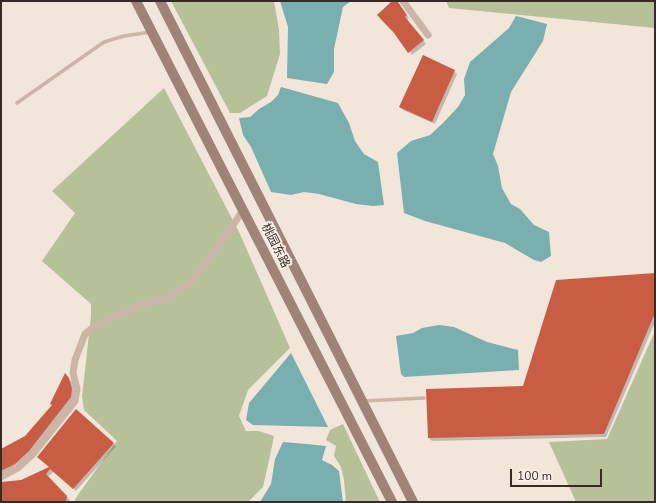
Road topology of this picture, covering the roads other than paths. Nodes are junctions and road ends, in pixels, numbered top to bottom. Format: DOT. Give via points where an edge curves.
graph roads {
  1 [pos="136,1"];
  2 [pos="160,1"];
  3 [pos="403,1"];
  4 [pos="152,32"];
  5 [pos="428,35"];
  6 [pos="17,103"];
  7 [pos="243,210"];
  8 [pos="424,398"];
  9 [pos="362,401"];
  10 [pos="1,477"];
  11 [pos="392,502"];
  12 [pos="414,502"];
  1 -- 4 [label="main road, 桃园东路"];
  2 -- 9 [label="main road, 桃园东路"];
  3 -- 5 [label="street"];
  4 -- 6 [label="lane" via="104,42"];
  4 -- 7 [label="main road, 桃园东路"];
  7 -- 10 [label="street" via="191,282 166,299 142,304 95,326 86,334 75,360 75,401 33,454 18,468"];
  7 -- 11 [label="main road, 桃园东路"];
  8 -- 9 [label="lane"];
  9 -- 12 [label="main road, 桃园东路"];
}
